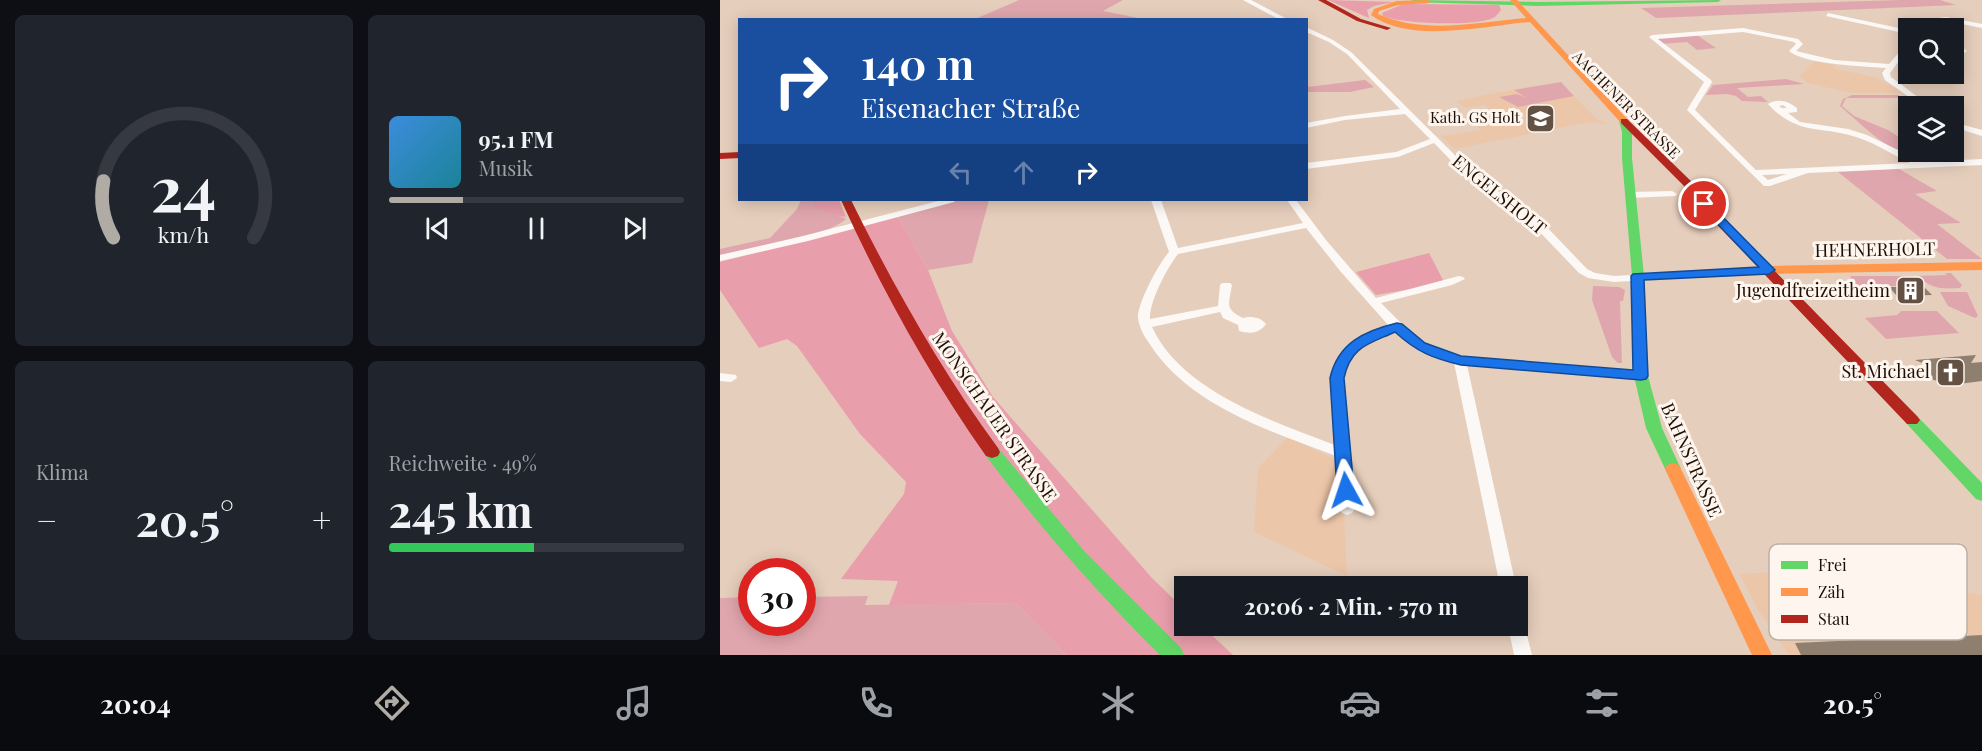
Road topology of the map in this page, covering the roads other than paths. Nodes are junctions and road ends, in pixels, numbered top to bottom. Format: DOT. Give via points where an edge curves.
graph roads {
  1 [pos="1246,0"];
  2 [pos="1321,0"];
  3 [pos="1414,0"];
  4 [pos="1490,0"];
  5 [pos="1598,0"];
  6 [pos="1718,0"];
  7 [pos="1456,2"];
  8 [pos="1518,13"];
  9 [pos="1828,15"];
  10 [pos="1282,18"];
  11 [pos="1964,23"];
  12 [pos="1489,24"];
  13 [pos="1982,26"];
  14 [pos="1308,30"];
  15 [pos="1898,30"];
  16 [pos="1898,56"];
  17 [pos="1890,66"];
  18 [pos="1912,96"];
  19 [pos="1406,111"];
  20 [pos="1780,111"];
  21 [pos="1610,117"];
  22 [pos="1308,126"];
  23 [pos="1964,127"];
  24 [pos="1626,131"];
  25 [pos="1982,133"];
  26 [pos="1435,140"];
  27 [pos="738,155"];
  28 [pos="720,156"];
  29 [pos="1982,162"];
  30 [pos="1923,165"];
  31 [pos="1308,166"];
  32 [pos="1672,194"];
  33 [pos="1630,195"];
  34 [pos="847,201"];
  35 [pos="947,201"];
  36 [pos="1156,201"];
  37 [pos="1293,201"];
  38 [pos="859,225"];
  39 [pos="1308,225"];
  40 [pos="1174,252"];
  41 [pos="720,258"];
  42 [pos="1982,266"];
  43 [pos="1769,270"];
  44 [pos="1638,276"];
  45 [pos="1459,279"];
  46 [pos="1226,285"];
  47 [pos="1373,302"];
  48 [pos="1223,308"];
  49 [pos="1243,323"];
  50 [pos="1146,325"];
  51 [pos="1397,327"];
  52 [pos="1461,360"];
  53 [pos="1641,376"];
  54 [pos="1342,453"];
  55 [pos="1982,494"];
  56 [pos="1347,509"];
  57 [pos="1506,576"];
  58 [pos="1519,636"];
  59 [pos="1174,655"];
  60 [pos="1523,655"];
  61 [pos="1762,655"];
  1 -- 10 [label="street"];
  2 -- 12 [label="main road" via="1359,20 1390,28 1431,30"];
  3 -- 7 [label="main road"];
  4 -- 5 [label="main road"];
  6 -- 7 [label="main road"];
  7 -- 12 [label="main road" via="1397,3 1380,8 1374,15 1408,27"];
  8 -- 12 [label="main road"];
  8 -- 21 [label="main road, AACHENER STRASSE"];
  8 -- 24 [label="main road, AACHENER STRASSE"];
  9 -- 15 [label="street"];
  11 -- 13 [label="street"];
  14 -- 19 [label="street, ENGELSHOLT" via="1348,53"];
  16 -- 17 [label="street"];
  17 -- 18 [label="street" via="1888,78"];
  17 -- 30 [label="street" via="1834,62 1797,54 1792,51 1800,44 1796,40 1743,30 1652,37 1708,82 1691,110 1767,184 1805,171"];
  19 -- 22 [label="street"];
  19 -- 26 [label="street, ENGELSHOLT"];
  20 -- 30 [label="street" via="1798,124 1864,137"];
  21 -- 24 [label="main road, BAHNSTRASSE"];
  23 -- 25 [label="street"];
  24 -- 33 [label="main road, BAHNSTRASSE"];
  24 -- 43 [label="main road, AACHENER STRASSE" via="1691,187"];
  26 -- 31 [label="street, ENGELSHOLT" via="1398,154"];
  26 -- 44 [label="street, ENGELSHOLT" via="1473,178 1538,224 1583,271 1614,279"];
  27 -- 28 [label="main road"];
  29 -- 30 [label="street"];
  32 -- 33 [label="street"];
  33 -- 44 [label="main road, BAHNSTRASSE"];
  34 -- 38 [label="main road, MONSCHAUER STRASSE"];
  35 -- 38 [label="street"];
  36 -- 40 [label="street"];
  37 -- 39 [label="street"];
  38 -- 41 [label="street"];
  38 -- 59 [label="main road, MONSCHAUER STRASSE" via="914,334 988,446 1079,558"];
  39 -- 40 [label="street"];
  39 -- 47 [label="street"];
  40 -- 50 [label="street" via="1156,276 1144,313"];
  42 -- 43 [label="main road, HEHNERHOLT"];
  43 -- 44 [label="street, ENGELSHOLT"];
  43 -- 55 [label="main road, AACHENER STRASSE"];
  44 -- 53 [label="main road, BAHNSTRASSE"];
  45 -- 47 [label="street"];
  46 -- 48 [label="street"];
  47 -- 51 [label="street"];
  48 -- 49 [label="street" via="1227,315"];
  48 -- 50 [label="street"];
  50 -- 54 [label="street" via="1157,349 1178,372 1223,401"];
  51 -- 52 [label="street" via="1420,346"];
  51 -- 54 [label="street" via="1353,345 1340,363 1337,378"];
  52 -- 53 [label="street"];
  52 -- 57 [label="street"];
  53 -- 61 [label="main road, BAHNSTRASSE" via="1654,428"];
  54 -- 56 [label="street"];
  58 -- 60 [label="street"];
}
